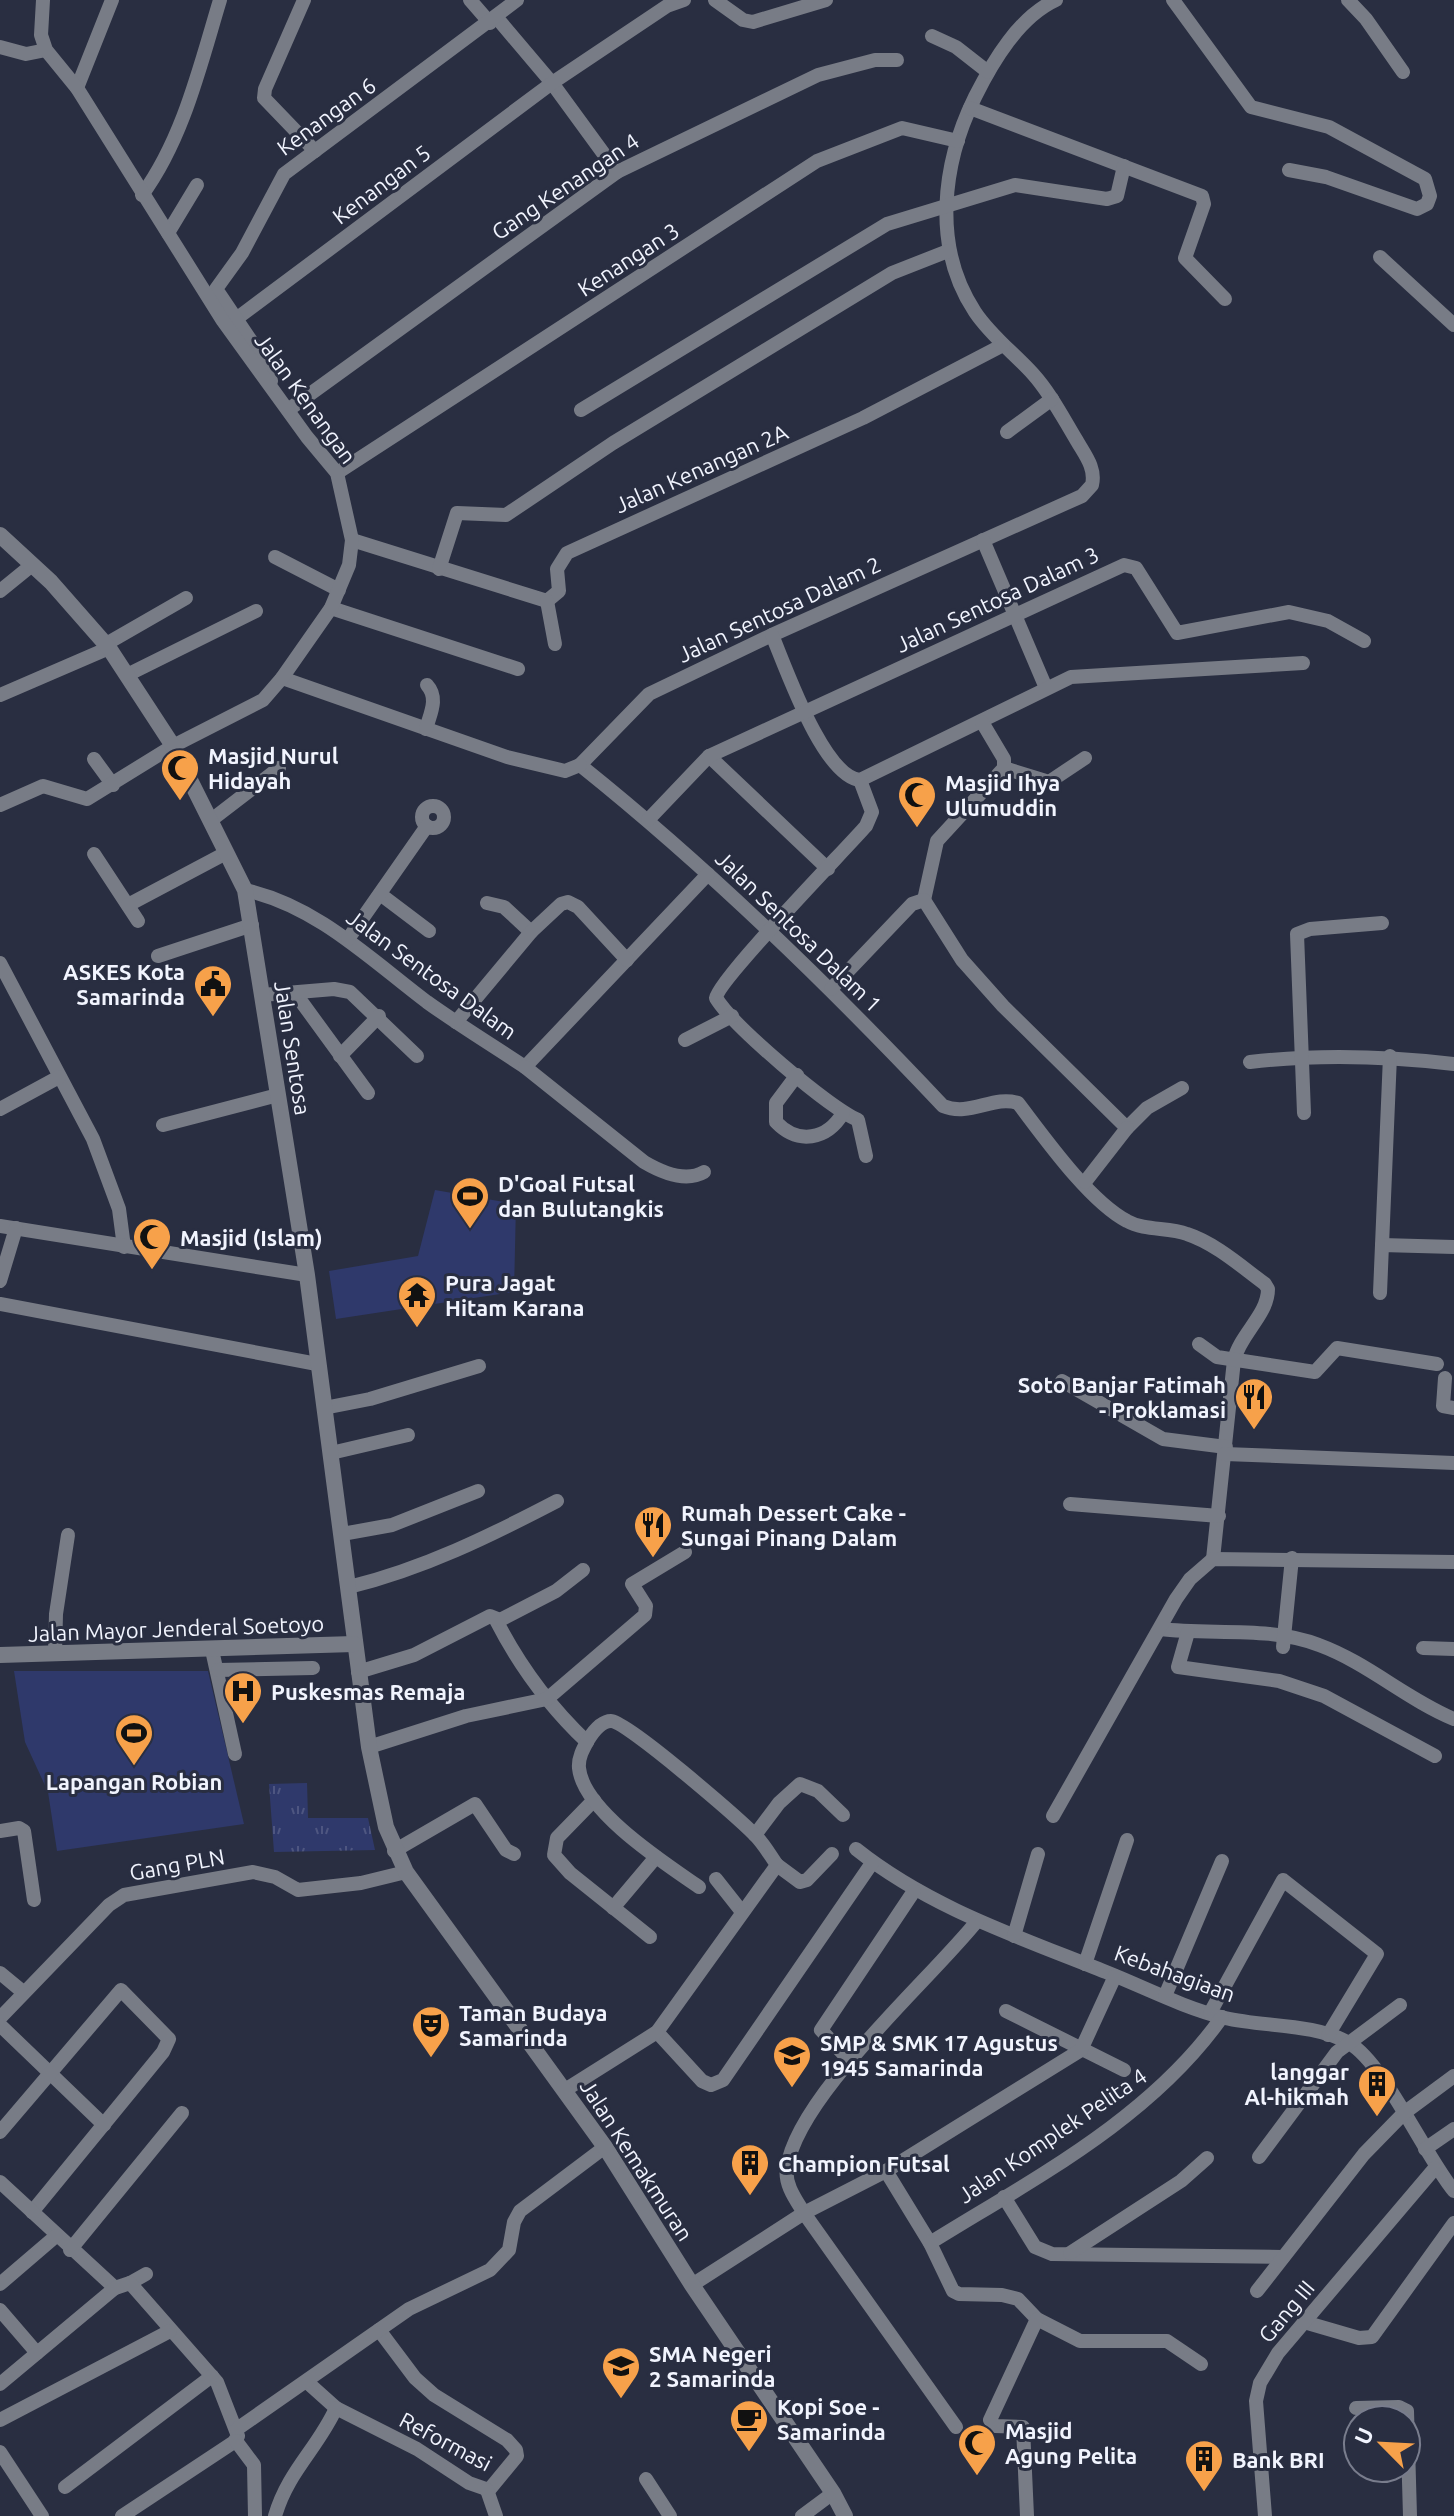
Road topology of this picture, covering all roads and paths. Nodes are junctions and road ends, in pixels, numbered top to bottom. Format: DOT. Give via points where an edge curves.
graph roads {
  1 [pos="43,0"];
  2 [pos="112,0"];
  3 [pos="220,0"];
  4 [pos="304,0"];
  5 [pos="470,0"];
  6 [pos="517,0"];
  7 [pos="684,0"];
  8 [pos="715,0"];
  9 [pos="826,0"];
  10 [pos="1173,0"];
  11 [pos="1348,0"];
  12 [pos="1049,1"];
  13 [pos="494,20"];
  14 [pos="932,36"];
  15 [pos="0,47"];
  16 [pos="46,50"];
  17 [pos="897,60"];
  18 [pos="988,72"];
  19 [pos="1403,72"];
  20 [pos="552,83"];
  21 [pos="77,88"];
  22 [pos="970,108"];
  23 [pos="958,141"];
  24 [pos="315,151"];
  25 [pos="1124,166"];
  26 [pos="1289,170"];
  27 [pos="617,172"];
  28 [pos="197,185"];
  29 [pos="142,195"];
  30 [pos="946,204"];
  31 [pos="168,233"];
  32 [pos="948,251"];
  33 [pos="1380,257"];
  34 [pos="1225,299"];
  35 [pos="236,319"];
  36 [pos="1454,325"];
  37 [pos="1003,345"];
  38 [pos="270,386"];
  39 [pos="1052,399"];
  40 [pos="288,410"];
  41 [pos="581,410"];
  42 [pos="1007,432"];
  43 [pos="337,473"];
  44 [pos="0,535"];
  45 [pos="352,540"];
  46 [pos="983,540"];
  47 [pos="275,557"];
  48 [pos="32,565"];
  49 [pos="439,569"];
  50 [pos="339,590"];
  51 [pos="0,591"];
  52 [pos="186,598"];
  53 [pos="547,601"];
  54 [pos="331,608"];
  55 [pos="256,611"];
  56 [pos="1017,617"];
  57 [pos="772,635"];
  58 [pos="1364,641"];
  59 [pos="555,644"];
  60 [pos="107,646"];
  61 [pos="1303,663"];
  62 [pos="518,669"];
  63 [pos="127,675"];
  64 [pos="282,678"];
  65 [pos="427,685"];
  66 [pos="1046,688"];
  67 [pos="0,695"];
  68 [pos="805,712"];
  69 [pos="982,722"];
  70 [pos="426,729"];
  71 [pos="173,746"];
  72 [pos="709,756"];
  73 [pos="1085,758"];
  74 [pos="94,759"];
  75 [pos="580,765"];
  76 [pos="279,768"];
  77 [pos="1004,768"];
  78 [pos="860,780"];
  79 [pos="113,785"];
  80 [pos="0,805"];
  81 [pos="648,820"];
  82 [pos="210,821"];
  83 [pos="427,826"];
  84 [pos="226,853"];
  85 [pos="94,854"];
  86 [pos="828,869"];
  87 [pos="708,874"];
  88 [pos="245,890"];
  89 [pos="380,894"];
  90 [pos="924,900"];
  91 [pos="487,903"];
  92 [pos="128,905"];
  93 [pos="138,921"];
  94 [pos="1382,923"];
  95 [pos="252,925"];
  96 [pos="429,931"];
  97 [pos="770,931"];
  98 [pos="531,932"];
  99 [pos="348,939"];
  100 [pos="158,956"];
  101 [pos="627,960"];
  102 [pos="0,963"];
  103 [pos="831,989"];
  104 [pos="295,993"];
  105 [pos="262,995"];
  106 [pos="379,1016"];
  107 [pos="732,1016"];
  108 [pos="456,1022"];
  109 [pos="685,1040"];
  110 [pos="340,1056"];
  111 [pos="417,1056"];
  112 [pos="1304,1056"];
  113 [pos="1390,1056"];
  114 [pos="1250,1062"];
  115 [pos="1454,1064"];
  116 [pos="525,1067"];
  117 [pos="797,1075"];
  118 [pos="59,1077"];
  119 [pos="1182,1088"];
  120 [pos="368,1093"];
  121 [pos="278,1095"];
  122 [pos="0,1109"];
  123 [pos="843,1113"];
  124 [pos="1304,1113"];
  125 [pos="163,1125"];
  126 [pos="1127,1128"];
  127 [pos="866,1156"];
  128 [pos="704,1172"];
  129 [pos="1085,1182"];
  130 [pos="0,1226"];
  131 [pos="16,1228"];
  132 [pos="124,1247"];
  133 [pos="1382,1247"];
  134 [pos="1454,1247"];
  135 [pos="307,1275"];
  136 [pos="0,1281"];
  137 [pos="1380,1293"];
  138 [pos="0,1304"];
  139 [pos="1199,1344"];
  140 [pos="1234,1360"];
  141 [pos="317,1364"];
  142 [pos="1437,1364"];
  143 [pos="479,1366"];
  144 [pos="1445,1378"];
  145 [pos="1062,1381"];
  146 [pos="324,1408"];
  147 [pos="1454,1408"];
  148 [pos="408,1435"];
  149 [pos="1226,1451"];
  150 [pos="331,1453"];
  151 [pos="1454,1463"];
  152 [pos="478,1491"];
  153 [pos="557,1501"];
  154 [pos="1070,1504"];
  155 [pos="1219,1516"];
  156 [pos="342,1534"];
  157 [pos="68,1535"];
  158 [pos="685,1552"];
  159 [pos="1292,1558"];
  160 [pos="1213,1559"];
  161 [pos="1454,1562"];
  162 [pos="583,1570"];
  163 [pos="349,1587"];
  164 [pos="496,1620"];
  165 [pos="1160,1629"];
  166 [pos="1188,1632"];
  167 [pos="1284,1641"];
  168 [pos="354,1644"];
  169 [pos="1423,1648"];
  170 [pos="1454,1649"];
  171 [pos="212,1650"];
  172 [pos="55,1654"];
  173 [pos="0,1655"];
  174 [pos="313,1668"];
  175 [pos="218,1670"];
  176 [pos="358,1672"];
  177 [pos="547,1699"];
  178 [pos="1454,1719"];
  179 [pos="587,1742"];
  180 [pos="369,1747"];
  181 [pos="235,1754"];
  182 [pos="1435,1756"];
  183 [pos="594,1800"];
  184 [pos="843,1815"];
  185 [pos="1053,1816"];
  186 [pos="0,1831"];
  187 [pos="755,1835"];
  188 [pos="1127,1840"];
  189 [pos="856,1849"];
  190 [pos="394,1851"];
  191 [pos="514,1854"];
  192 [pos="832,1854"];
  193 [pos="1038,1854"];
  194 [pos="656,1857"];
  195 [pos="1222,1861"];
  196 [pos="872,1863"];
  197 [pos="777,1865"];
  198 [pos="406,1872"];
  199 [pos="716,1879"];
  200 [pos="699,1887"];
  201 [pos="914,1891"];
  202 [pos="34,1900"];
  203 [pos="613,1908"];
  204 [pos="742,1912"];
  205 [pos="977,1921"];
  206 [pos="1014,1936"];
  207 [pos="650,1937"];
  208 [pos="1085,1964"];
  209 [pos="0,1973"];
  210 [pos="1115,1976"];
  211 [pos="23,1992"];
  212 [pos="1165,1996"];
  213 [pos="1400,2005"];
  214 [pos="1006,2011"];
  215 [pos="1216,2015"];
  216 [pos="0,2018"];
  217 [pos="0,2025"];
  218 [pos="657,2032"];
  219 [pos="1328,2035"];
  220 [pos="1351,2044"];
  221 [pos="1081,2050"];
  222 [pos="850,2061"];
  223 [pos="1124,2070"];
  224 [pos="50,2071"];
  225 [pos="1454,2076"];
  226 [pos="565,2090"];
  227 [pos="182,2113"];
  228 [pos="1404,2113"];
  229 [pos="104,2125"];
  230 [pos="1454,2129"];
  231 [pos="0,2132"];
  232 [pos="605,2147"];
  233 [pos="1425,2149"];
  234 [pos="1259,2157"];
  235 [pos="1207,2158"];
  236 [pos="1435,2168"];
  237 [pos="886,2171"];
  238 [pos="0,2182"];
  239 [pos="1454,2191"];
  240 [pos="1004,2197"];
  241 [pos="32,2212"];
  242 [pos="804,2213"];
  243 [pos="1454,2223"];
  244 [pos="56,2236"];
  245 [pos="930,2243"];
  246 [pos="70,2250"];
  247 [pos="1070,2254"];
  248 [pos="1283,2257"];
  249 [pos="146,2274"];
  250 [pos="130,2283"];
  251 [pos="0,2284"];
  252 [pos="692,2285"];
  253 [pos="115,2288"];
  254 [pos="1257,2291"];
  255 [pos="0,2310"];
  256 [pos="1037,2319"];
  257 [pos="1304,2322"];
  258 [pos="379,2330"];
  259 [pos="170,2331"];
  260 [pos="37,2353"];
  261 [pos="1201,2364"];
  262 [pos="212,2376"];
  263 [pos="307,2382"];
  264 [pos="0,2384"];
  265 [pos="336,2408"];
  266 [pos="0,2420"];
  267 [pos="956,2427"];
  268 [pos="237,2435"];
  269 [pos="0,2452"];
  270 [pos="646,2479"];
  271 [pos="1409,2484"];
  272 [pos="65,2487"];
  273 [pos="487,2490"];
  274 [pos="833,2493"];
  275 [pos="42,2516"];
  276 [pos="122,2516"];
  277 [pos="255,2516"];
  278 [pos="275,2516"];
  279 [pos="496,2516"];
  280 [pos="670,2516"];
  281 [pos="802,2516"];
  282 [pos="845,2516"];
  283 [pos="1027,2516"];
  284 [pos="1265,2516"];
  285 [pos="1410,2516"];
  1 -- 16 [label="street" via="41,35"];
  2 -- 21 [label="street"];
  3 -- 29 [label="street" via="176,134 163,166"];
  4 -- 24 [label="street" via="264,98"];
  5 -- 13 [label="street"];
  6 -- 13 [label="street, Kenangan 6"];
  7 -- 20 [label="street, Kenangan 5"];
  8 -- 9 [label="street" via="753,22"];
  10 -- 26 [label="street" via="1251,107 1349,136 1425,179 1430,196 1417,209 1305,170"];
  11 -- 19 [label="street"];
  12 -- 18 [label="street" via="1023,25"];
  13 -- 20 [label="street"];
  13 -- 24 [label="street, Kenangan 6"];
  14 -- 18 [label="street"];
  15 -- 16 [label="street" via="26,54"];
  16 -- 21 [label="street, Jalan Kenangan"];
  17 -- 27 [label="street, Gang Kenangan 4" via="875,60 818,75"];
  18 -- 22 [label="street"];
  20 -- 27 [label="street"];
  20 -- 35 [label="street, Kenangan 5"];
  21 -- 29 [label="street, Jalan Kenangan"];
  22 -- 23 [label="street"];
  22 -- 25 [label="street"];
  23 -- 30 [label="street"];
  23 -- 43 [label="street, Kenangan 3" via="902,128 817,161"];
  24 -- 35 [label="street, Kenangan 6" via="279,179 242,253 218,285 216,294"];
  25 -- 30 [label="street" via="1117,196 1107,199 1028,185"];
  25 -- 34 [label="street" via="1202,196 1204,204 1185,258"];
  27 -- 40 [label="street, Gang Kenangan 4"];
  28 -- 31 [label="street"];
  29 -- 31 [label="street, Jalan Kenangan"];
  30 -- 32 [label="street"];
  30 -- 41 [label="street" via="887,224"];
  31 -- 38 [label="street, Jalan Kenangan"];
  32 -- 37 [label="street" via="965,296"];
  32 -- 49 [label="street" via="892,273 613,443 506,515 457,513"];
  33 -- 36 [label="street"];
  35 -- 38 [label="street, Kenangan 6" via="272,375"];
  37 -- 39 [label="street"];
  37 -- 53 [label="street, Jalan Kenangan 2A" via="863,418 567,553 557,569 559,591"];
  38 -- 40 [label="street, Jalan Kenangan"];
  39 -- 42 [label="street"];
  39 -- 46 [label="street, Jalan Sentosa Dalam 2" via="1093,470 1092,485 1082,496"];
  40 -- 43 [label="street, Jalan Kenangan"];
  43 -- 45 [label="street, Jalan Kenangan"];
  44 -- 48 [label="street, Jalan Sentosa"];
  45 -- 49 [label="street"];
  45 -- 50 [label="street, Jalan Kenangan"];
  46 -- 56 [label="street"];
  46 -- 57 [label="street, Jalan Sentosa Dalam 2"];
  47 -- 50 [label="street"];
  48 -- 51 [label="street"];
  48 -- 60 [label="street, Jalan Sentosa"];
  49 -- 53 [label="street"];
  50 -- 54 [label="street, Jalan Kenangan"];
  52 -- 60 [label="street"];
  53 -- 59 [label="street"];
  54 -- 62 [label="street"];
  54 -- 64 [label="street, Jalan Kenangan"];
  55 -- 63 [label="street"];
  56 -- 58 [label="street, Jalan Sentosa Dalam 3" via="1124,565 1136,568 1177,633 1289,612 1328,621"];
  56 -- 66 [label="street"];
  56 -- 68 [label="street, Jalan Sentosa Dalam 3"];
  57 -- 68 [label="street"];
  57 -- 75 [label="street, Jalan Sentosa Dalam 2" via="649,694"];
  60 -- 63 [label="street, Jalan Sentosa"];
  60 -- 67 [label="street"];
  61 -- 66 [label="street" via="1086,674"];
  63 -- 71 [label="street, Jalan Sentosa"];
  64 -- 70 [label="street"];
  64 -- 71 [label="street, Jalan Kenangan" via="263,700"];
  65 -- 70 [label="street" via="433,703"];
  66 -- 69 [label="street"];
  68 -- 72 [label="street, Jalan Sentosa Dalam 3"];
  68 -- 78 [label="street" via="842,773"];
  69 -- 77 [label="street"];
  69 -- 78 [label="street"];
  70 -- 75 [label="street" via="550,767 571,771"];
  71 -- 79 [label="street, Jalan Kenangan"];
  71 -- 82 [label="street, Jalan Sentosa"];
  72 -- 81 [label="street, Jalan Sentosa Dalam 3"];
  72 -- 86 [label="street"];
  73 -- 77 [label="street" via="1049,782"];
  74 -- 79 [label="street"];
  75 -- 81 [label="street, Jalan Sentosa Dalam 1"];
  76 -- 82 [label="street"];
  77 -- 90 [label="street" via="937,841"];
  78 -- 86 [label="street" via="870,820"];
  79 -- 80 [label="street, Jalan Kenangan" via="87,799 43,786"];
  81 -- 87 [label="street, Jalan Sentosa Dalam 1"];
  82 -- 84 [label="street, Jalan Sentosa"];
  83 -- 89 [label="street"];
  84 -- 88 [label="street, Jalan Sentosa"];
  84 -- 92 [label="street"];
  85 -- 92 [label="street"];
  86 -- 97 [label="street"];
  87 -- 97 [label="street, Jalan Sentosa Dalam 1"];
  87 -- 101 [label="street, Jalan Sentosa Dalam"];
  88 -- 95 [label="street, Jalan Sentosa"];
  88 -- 99 [label="street, Jalan Sentosa Dalam" via="268,895"];
  89 -- 96 [label="street"];
  89 -- 99 [label="street"];
  90 -- 103 [label="street" via="912,904"];
  90 -- 126 [label="street" via="962,960"];
  91 -- 98 [label="street" via="504,907"];
  92 -- 93 [label="street"];
  94 -- 112 [label="street" via="1297,934"];
  95 -- 100 [label="street"];
  95 -- 105 [label="street, Jalan Sentosa"];
  97 -- 103 [label="street, Jalan Sentosa Dalam 1"];
  97 -- 107 [label="street" via="717,992 716,998"];
  98 -- 101 [label="street" via="568,902"];
  98 -- 108 [label="street"];
  99 -- 108 [label="street, Jalan Sentosa Dalam"];
  101 -- 116 [label="street, Jalan Sentosa Dalam"];
  102 -- 118 [label="street"];
  103 -- 129 [label="street, Jalan Sentosa Dalam 1" via="943,1106 955,1110 1018,1103"];
  104 -- 105 [label="street"];
  104 -- 106 [label="street" via="350,992"];
  104 -- 110 [label="street"];
  105 -- 121 [label="street, Jalan Sentosa"];
  106 -- 110 [label="street"];
  106 -- 111 [label="street"];
  107 -- 109 [label="street"];
  107 -- 117 [label="street"];
  108 -- 116 [label="street, Jalan Sentosa Dalam"];
  110 -- 120 [label="street"];
  112 -- 113 [label="street"];
  112 -- 114 [label="street"];
  112 -- 124 [label="street"];
  113 -- 115 [label="street"];
  113 -- 133 [label="street"];
  116 -- 128 [label="street" via="644,1162 685,1176"];
  117 -- 123 [label="street"];
  117 -- 123 [label="street" via="776,1103 776,1122 785,1132 798,1138 828,1132"];
  118 -- 122 [label="street"];
  118 -- 132 [label="street" via="109,1176"];
  119 -- 126 [label="street" via="1147,1108"];
  121 -- 125 [label="street"];
  121 -- 135 [label="street, Jalan Sentosa"];
  123 -- 127 [label="street" via="861,1124"];
  126 -- 129 [label="street"];
  129 -- 140 [label="street" via="1126,1221 1193,1236 1265,1284 1266,1302"];
  130 -- 131 [label="street"];
  131 -- 132 [label="street"];
  131 -- 136 [label="street"];
  132 -- 135 [label="street"];
  133 -- 134 [label="street"];
  133 -- 137 [label="street"];
  135 -- 141 [label="street, Jalan Sentosa"];
  138 -- 141 [label="street"];
  139 -- 140 [label="street" via="1217,1357"];
  140 -- 142 [label="street" via="1317,1372 1337,1348"];
  140 -- 149 [label="street"];
  141 -- 146 [label="street, Jalan Sentosa"];
  143 -- 146 [label="street"];
  144 -- 147 [label="street" via="1443,1406"];
  145 -- 149 [label="street" via="1163,1439"];
  146 -- 150 [label="street, Jalan Sentosa"];
  148 -- 150 [label="street"];
  149 -- 151 [label="street"];
  149 -- 155 [label="street"];
  150 -- 156 [label="street, Jalan Sentosa"];
  152 -- 156 [label="street" via="392,1525"];
  153 -- 163 [label="street" via="396,1577"];
  154 -- 155 [label="street"];
  155 -- 160 [label="street"];
  156 -- 163 [label="street, Jalan Sentosa"];
  157 -- 172 [label="street"];
  158 -- 177 [label="street" via="632,1584 646,1606 645,1615"];
  159 -- 160 [label="street"];
  159 -- 161 [label="street"];
  159 -- 167 [label="street"];
  160 -- 165 [label="street" via="1190,1579"];
  162 -- 164 [label="street" via="556,1591"];
  163 -- 168 [label="street, Jalan Sentosa"];
  164 -- 176 [label="street" via="490,1616 414,1655"];
  164 -- 177 [label="street"];
  165 -- 166 [label="street"];
  165 -- 185 [label="street"];
  166 -- 167 [label="street"];
  166 -- 182 [label="street" via="1179,1667 1279,1681 1309,1691"];
  167 -- 178 [label="street" via="1319,1645"];
  168 -- 171 [label="street, Jalan Mayor Jenderal Soetoyo"];
  168 -- 176 [label="street, Jalan Kemakmuran"];
  169 -- 170 [label="street"];
  171 -- 172 [label="street, Jalan Mayor Jenderal Soetoyo"];
  171 -- 175 [label="street"];
  172 -- 173 [label="street, Jalan Mayor Jenderal Soetoyo"];
  174 -- 175 [label="street"];
  175 -- 181 [label="street"];
  176 -- 180 [label="street, Jalan Kemakmuran"];
  177 -- 179 [label="street"];
  177 -- 180 [label="street" via="466,1716"];
  179 -- 183 [label="street" via="579,1767"];
  179 -- 187 [label="street" via="604,1723 621,1725"];
  180 -- 190 [label="street, Jalan Kemakmuran"];
  183 -- 194 [label="street"];
  183 -- 203 [label="street" via="557,1838 553,1851 570,1873"];
  184 -- 187 [label="street" via="818,1791 800,1784"];
  186 -- 202 [label="street" via="24,1831"];
  187 -- 197 [label="street"];
  188 -- 208 [label="street"];
  189 -- 196 [label="street, Kebahagiaan"];
  190 -- 191 [label="street" via="477,1804 506,1850"];
  190 -- 198 [label="street, Jalan Kemakmuran"];
  192 -- 197 [label="street" via="800,1882"];
  193 -- 206 [label="street"];
  194 -- 200 [label="street"];
  194 -- 203 [label="street"];
  195 -- 212 [label="street"];
  196 -- 201 [label="street, Kebahagiaan"];
  196 -- 218 [label="street" via="735,2067 719,2083 702,2081"];
  197 -- 204 [label="street"];
  198 -- 211 [label="street, Gang PLN" via="298,1890 253,1872 124,1895"];
  198 -- 226 [label="street, Jalan Kemakmuran"];
  199 -- 204 [label="street"];
  201 -- 205 [label="street, Kebahagiaan"];
  201 -- 222 [label="street" via="821,2030"];
  203 -- 207 [label="street"];
  204 -- 218 [label="street"];
  205 -- 206 [label="street, Kebahagiaan"];
  205 -- 222 [label="street"];
  206 -- 208 [label="street, Kebahagiaan"];
  208 -- 210 [label="street, Kebahagiaan"];
  209 -- 211 [label="street"];
  210 -- 212 [label="street, Kebahagiaan"];
  210 -- 221 [label="street"];
  211 -- 216 [label="street, Gang PLN"];
  212 -- 215 [label="street, Kebahagiaan"];
  213 -- 220 [label="street"];
  214 -- 221 [label="street"];
  215 -- 219 [label="street, Kebahagiaan"];
  215 -- 219 [label="street, Jalan Komplek Pelita 4" via="1283,1880 1377,1954"];
  215 -- 240 [label="street, Jalan Komplek Pelita 4" via="1163,2087"];
  217 -- 224 [label="street"];
  218 -- 226 [label="street"];
  219 -- 220 [label="street, Kebahagiaan"];
  220 -- 228 [label="street"];
  220 -- 234 [label="street" via="1337,2052"];
  221 -- 223 [label="street"];
  221 -- 237 [label="street"];
  222 -- 242 [label="street" via="795,2139 786,2171"];
  224 -- 229 [label="street"];
  224 -- 229 [label="street" via="121,1990 158,2025 169,2039 167,2047"];
  224 -- 231 [label="street"];
  225 -- 228 [label="street"];
  226 -- 232 [label="street, Jalan Kemakmuran"];
  227 -- 246 [label="street"];
  228 -- 233 [label="street"];
  228 -- 248 [label="street" via="1364,2154"];
  229 -- 241 [label="street"];
  230 -- 233 [label="street"];
  232 -- 252 [label="street, Jalan Kemakmuran"];
  232 -- 258 [label="street" via="520,2211 509,2250 490,2270 421,2302"];
  233 -- 236 [label="street"];
  235 -- 247 [label="street"];
  236 -- 239 [label="street"];
  236 -- 257 [label="street, Gang III"];
  237 -- 242 [label="street"];
  237 -- 245 [label="street"];
  238 -- 241 [label="street"];
  240 -- 245 [label="street, Jalan Komplek Pelita 4"];
  240 -- 247 [label="street" via="1035,2247"];
  241 -- 244 [label="street"];
  242 -- 252 [label="street"];
  242 -- 267 [label="street"];
  243 -- 257 [label="street" via="1372,2337"];
  244 -- 246 [label="street"];
  244 -- 251 [label="street"];
  245 -- 256 [label="street" via="953,2291 1009,2296"];
  246 -- 253 [label="street"];
  247 -- 248 [label="street"];
  248 -- 254 [label="street"];
  249 -- 250 [label="street"];
  250 -- 253 [label="street"];
  250 -- 259 [label="street"];
  252 -- 274 [label="street, Jalan Kemakmuran"];
  253 -- 260 [label="street"];
  255 -- 260 [label="street"];
  256 -- 261 [label="street" via="1080,2341 1167,2341"];
  256 -- 283 [label="street" via="990,2420 995,2426 1023,2427"];
  257 -- 284 [label="street, Gang III" via="1278,2353 1257,2393"];
  258 -- 263 [label="street"];
  258 -- 273 [label="street, Reformasi" via="434,2395 516,2450 517,2456"];
  259 -- 262 [label="street"];
  259 -- 266 [label="street"];
  260 -- 264 [label="street"];
  262 -- 268 [label="street"];
  262 -- 272 [label="street"];
  263 -- 265 [label="street, Reformasi"];
  263 -- 268 [label="street"];
  265 -- 273 [label="street, Reformasi"];
  265 -- 278 [label="street" via="287,2480"];
  268 -- 276 [label="street"];
  268 -- 277 [label="street" via="254,2465"];
  269 -- 275 [label="street"];
  270 -- 280 [label="street"];
  271 -- 285 [label="street"];
  273 -- 279 [label="street"];
  274 -- 281 [label="street"];
  274 -- 282 [label="street, Jalan Kemakmuran"];
}
